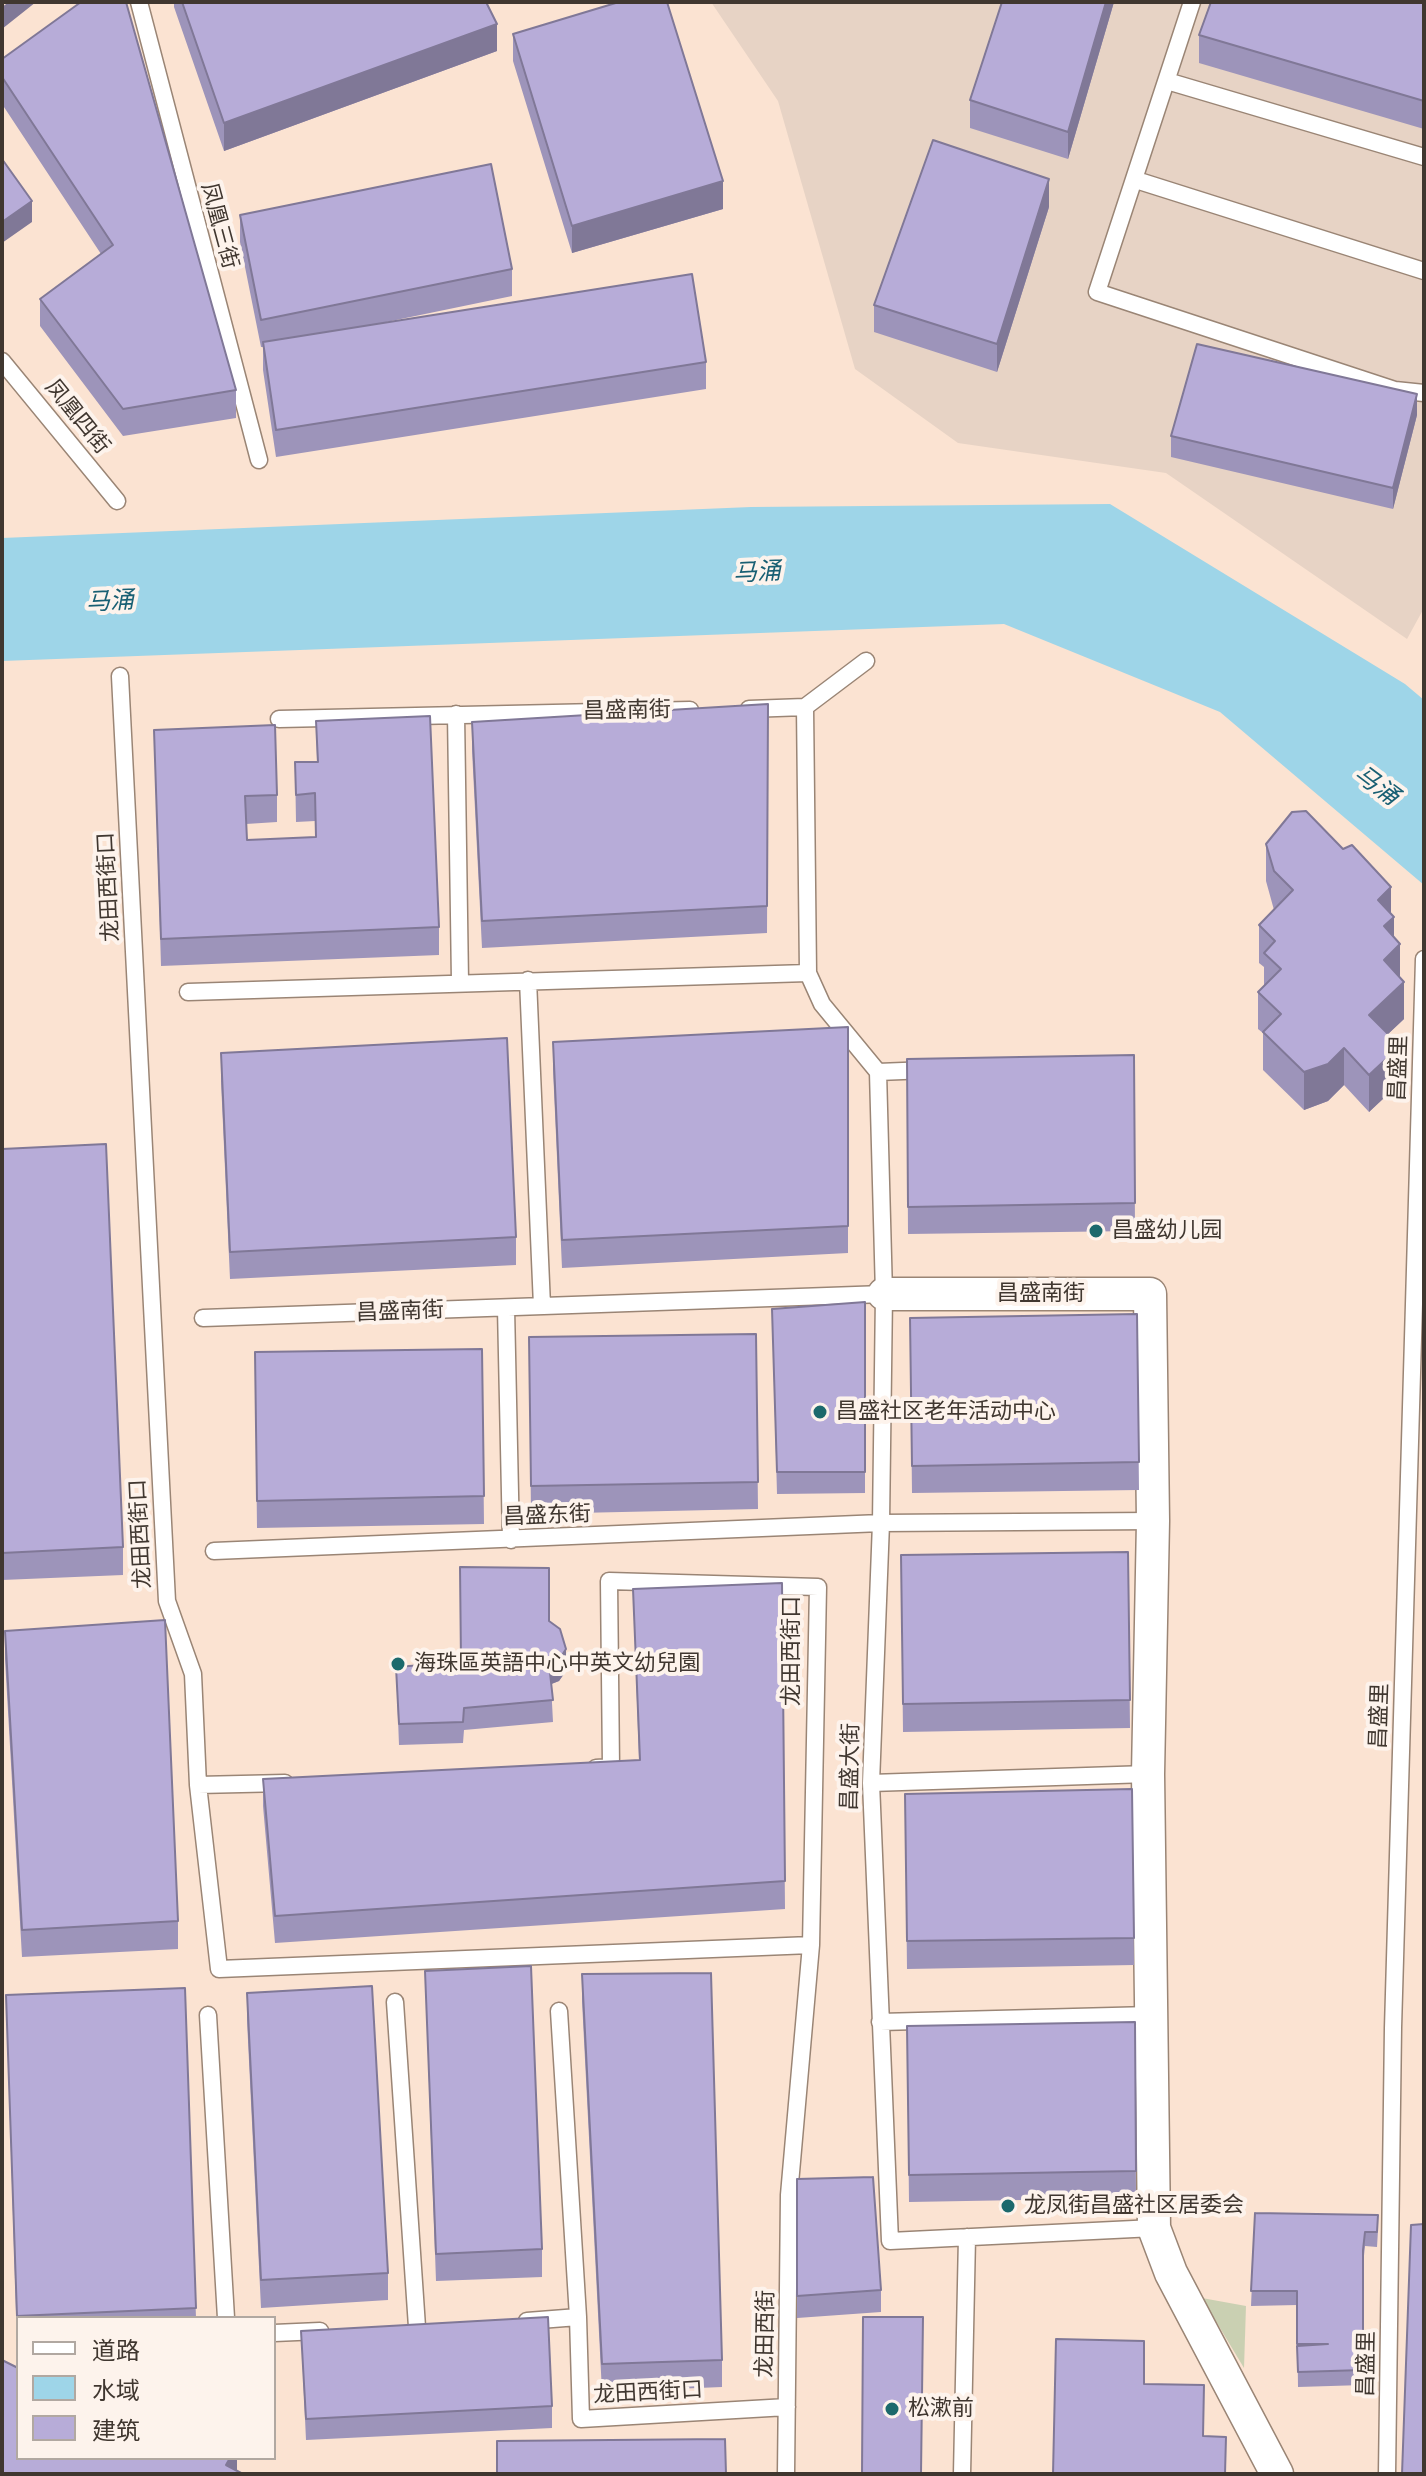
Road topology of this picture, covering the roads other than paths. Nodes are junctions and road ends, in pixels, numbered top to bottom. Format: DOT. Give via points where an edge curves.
graph roads {
  1 [pos="139,2"];
  2 [pos="1192,2"];
  3 [pos="1167,81"];
  4 [pos="1424,157"];
  5 [pos="1136,180"];
  6 [pos="1424,271"];
  7 [pos="2,361"];
  8 [pos="1424,393"];
  9 [pos="259,460"];
  10 [pos="117,501"];
  11 [pos="866,661"];
  12 [pos="120,676"];
  13 [pos="805,707"];
  14 [pos="456,714"];
  15 [pos="279,719"];
  16 [pos="1424,959"];
  17 [pos="808,973"];
  18 [pos="528,980"];
  19 [pos="460,982"];
  20 [pos="188,992"];
  21 [pos="939,1070"];
  22 [pos="878,1072"];
  23 [pos="884,1294"];
  24 [pos="542,1306"];
  25 [pos="506,1308"];
  26 [pos="203,1318"];
  27 [pos="1153,1521"];
  28 [pos="881,1523"];
  29 [pos="511,1540"];
  30 [pos="214,1551"];
  31 [pos="580,1769"];
  32 [pos="1148,1774"];
  33 [pos="303,1782"];
  34 [pos="871,1783"];
  35 [pos="198,1785"];
  36 [pos="811,1945"];
  37 [pos="395,2002"];
  38 [pos="559,2011"];
  39 [pos="208,2015"];
  40 [pos="1151,2015"];
  41 [pos="880,2022"];
  42 [pos="789,2195"];
  43 [pos="1154,2228"];
  44 [pos="967,2237"];
  45 [pos="226,2316"];
  46 [pos="578,2317"];
  47 [pos="503,2322"];
  48 [pos="416,2327"];
  49 [pos="338,2331"];
  50 [pos="276,2333"];
  51 [pos="787,2407"];
  52 [pos="786,2474"];
  53 [pos="962,2474"];
  54 [pos="1277,2474"];
  55 [pos="1387,2474"];
  1 -- 9 [label="lane, 凤凰三街"];
  2 -- 3 [label="lane"];
  3 -- 4 [label="lane"];
  3 -- 5 [label="lane"];
  5 -- 6 [label="lane"];
  5 -- 8 [label="lane" via="1097,292 1395,390"];
  7 -- 10 [label="lane, 凤凰四街"];
  11 -- 13 [label="lane"];
  12 -- 35 [label="lane, 龙田西街口" via="167,1601 193,1674"];
  13 -- 14 [label="lane, 昌盛南街"];
  13 -- 17 [label="lane"];
  14 -- 15 [label="lane, 昌盛南街"];
  14 -- 19 [label="lane"];
  16 -- 55 [label="lane, 昌盛里" via="1393,2028"];
  17 -- 18 [label="lane"];
  17 -- 22 [label="lane" via="822,1004"];
  18 -- 19 [label="lane"];
  18 -- 24 [label="lane"];
  19 -- 20 [label="lane"];
  21 -- 22 [label="lane"];
  22 -- 23 [label="lane"];
  23 -- 24 [label="lane, 昌盛南街"];
  23 -- 27 [label="street, 昌盛南街" via="1150,1294"];
  23 -- 28 [label="lane, 昌盛大街"];
  24 -- 25 [label="lane, 昌盛南街"];
  25 -- 26 [label="lane, 昌盛南街"];
  25 -- 29 [label="lane"];
  27 -- 28 [label="lane, 昌盛东街"];
  27 -- 32 [label="street"];
  28 -- 29 [label="lane, 昌盛东街"];
  28 -- 34 [label="lane, 昌盛大街"];
  29 -- 30 [label="lane, 昌盛东街"];
  31 -- 36 [label="lane, 龙田西街口" via="611,1767 609,1581 818,1587"];
  32 -- 34 [label="lane"];
  32 -- 40 [label="street"];
  33 -- 35 [label="lane"];
  34 -- 41 [label="lane, 昌盛大街"];
  35 -- 36 [label="lane, 龙田西街口" via="219,1969"];
  36 -- 42 [label="lane, 龙田西街口"];
  37 -- 48 [label="lane"];
  38 -- 46 [label="lane"];
  39 -- 45 [label="lane"];
  40 -- 41 [label="lane"];
  40 -- 43 [label="street"];
  41 -- 44 [label="lane, 昌盛大街" via="890,2241"];
  42 -- 51 [label="lane, 龙田西街"];
  43 -- 44 [label="lane"];
  43 -- 54 [label="street" via="1171,2273"];
  44 -- 53 [label="lane"];
  46 -- 47 [label="lane"];
  46 -- 51 [label="lane, 龙田西街口" via="581,2419"];
  49 -- 50 [label="lane"];
  51 -- 52 [label="lane, 龙田西街"];
}
